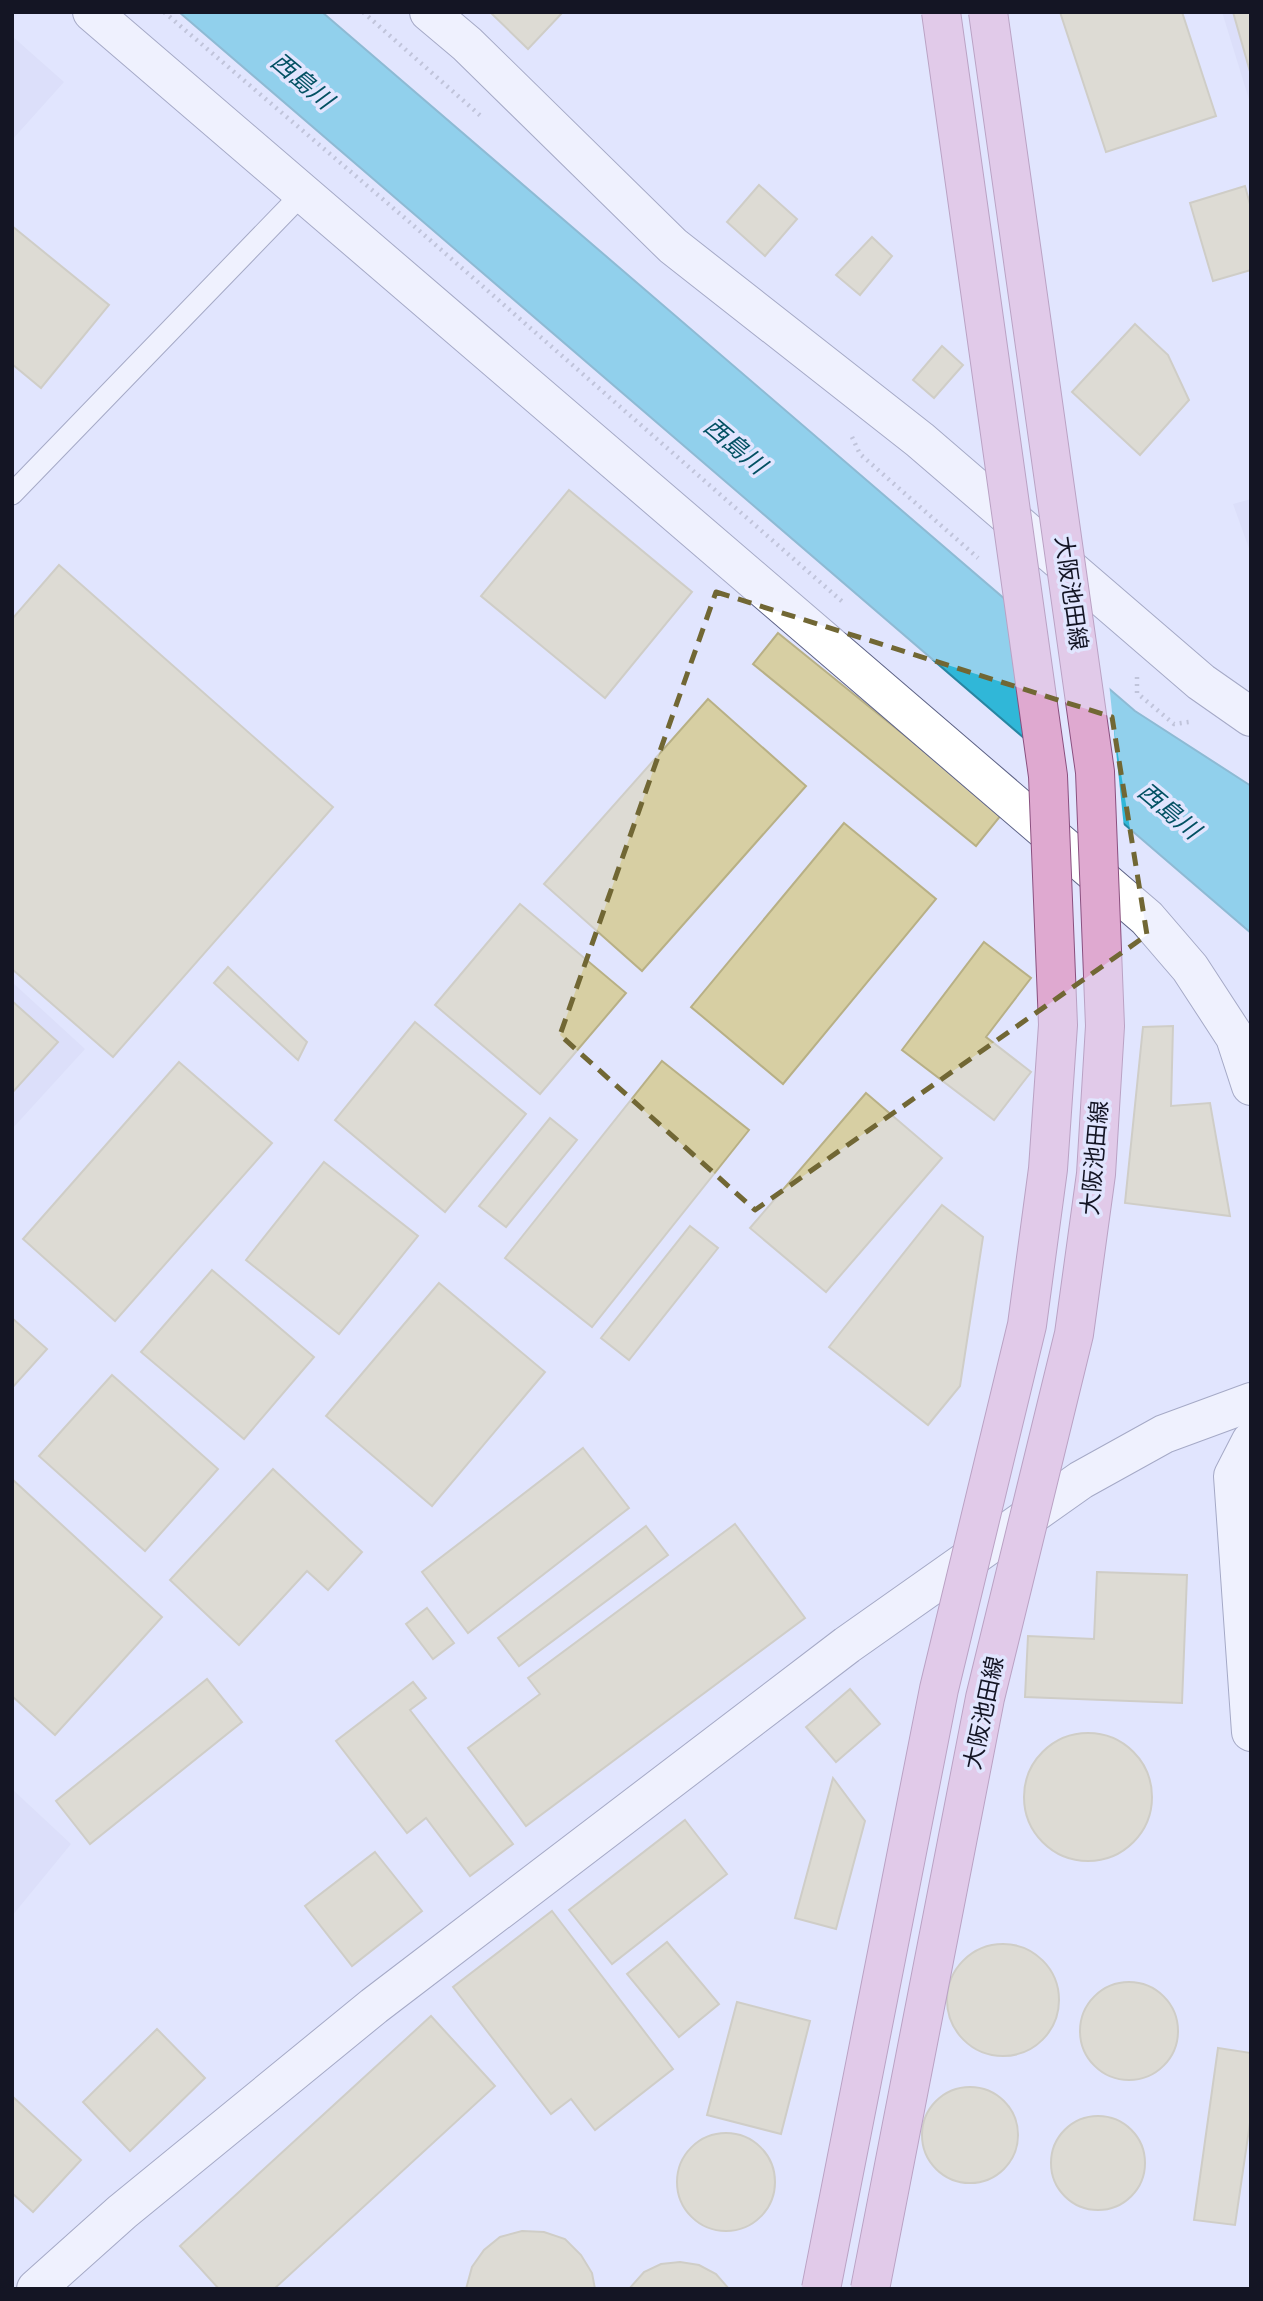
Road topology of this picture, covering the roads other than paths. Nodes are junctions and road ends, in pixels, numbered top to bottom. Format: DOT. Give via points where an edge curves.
graph roads {
  1 [pos="92,12"];
  2 [pos="429,12"];
  3 [pos="941,12"];
  4 [pos="988,12"];
  5 [pos="303,193"];
  6 [pos="12,494"];
  7 [pos="1251,717"];
  8 [pos="1251,1086"];
  9 [pos="1251,1402"];
  10 [pos="1251,1441"];
  11 [pos="1251,1732"];
  12 [pos="36,2289"];
  13 [pos="821,2289"];
  14 [pos="870,2289"];
  1 -- 5 [label="street"];
  2 -- 7 [label="street" via="673,246 920,440 1201,682"];
  3 -- 13 [label="main road, 大阪池田線, bridge" via="1048,776 1058,1025 1048,1169 1027,1325 939,1689"];
  4 -- 14 [label="main road, 大阪池田線, bridge" via="1095,772 1105,1026 1096,1174 1074,1334 985,1698"];
  5 -- 6 [label="lane"];
  5 -- 8 [label="street" via="1147,918 1190,968 1235,1037"];
  9 -- 12 [label="street" via="1164,1434 1081,1479 847,1645 374,2006 122,2212"];
  10 -- 11 [label="street" via="1233,1476"];
}
